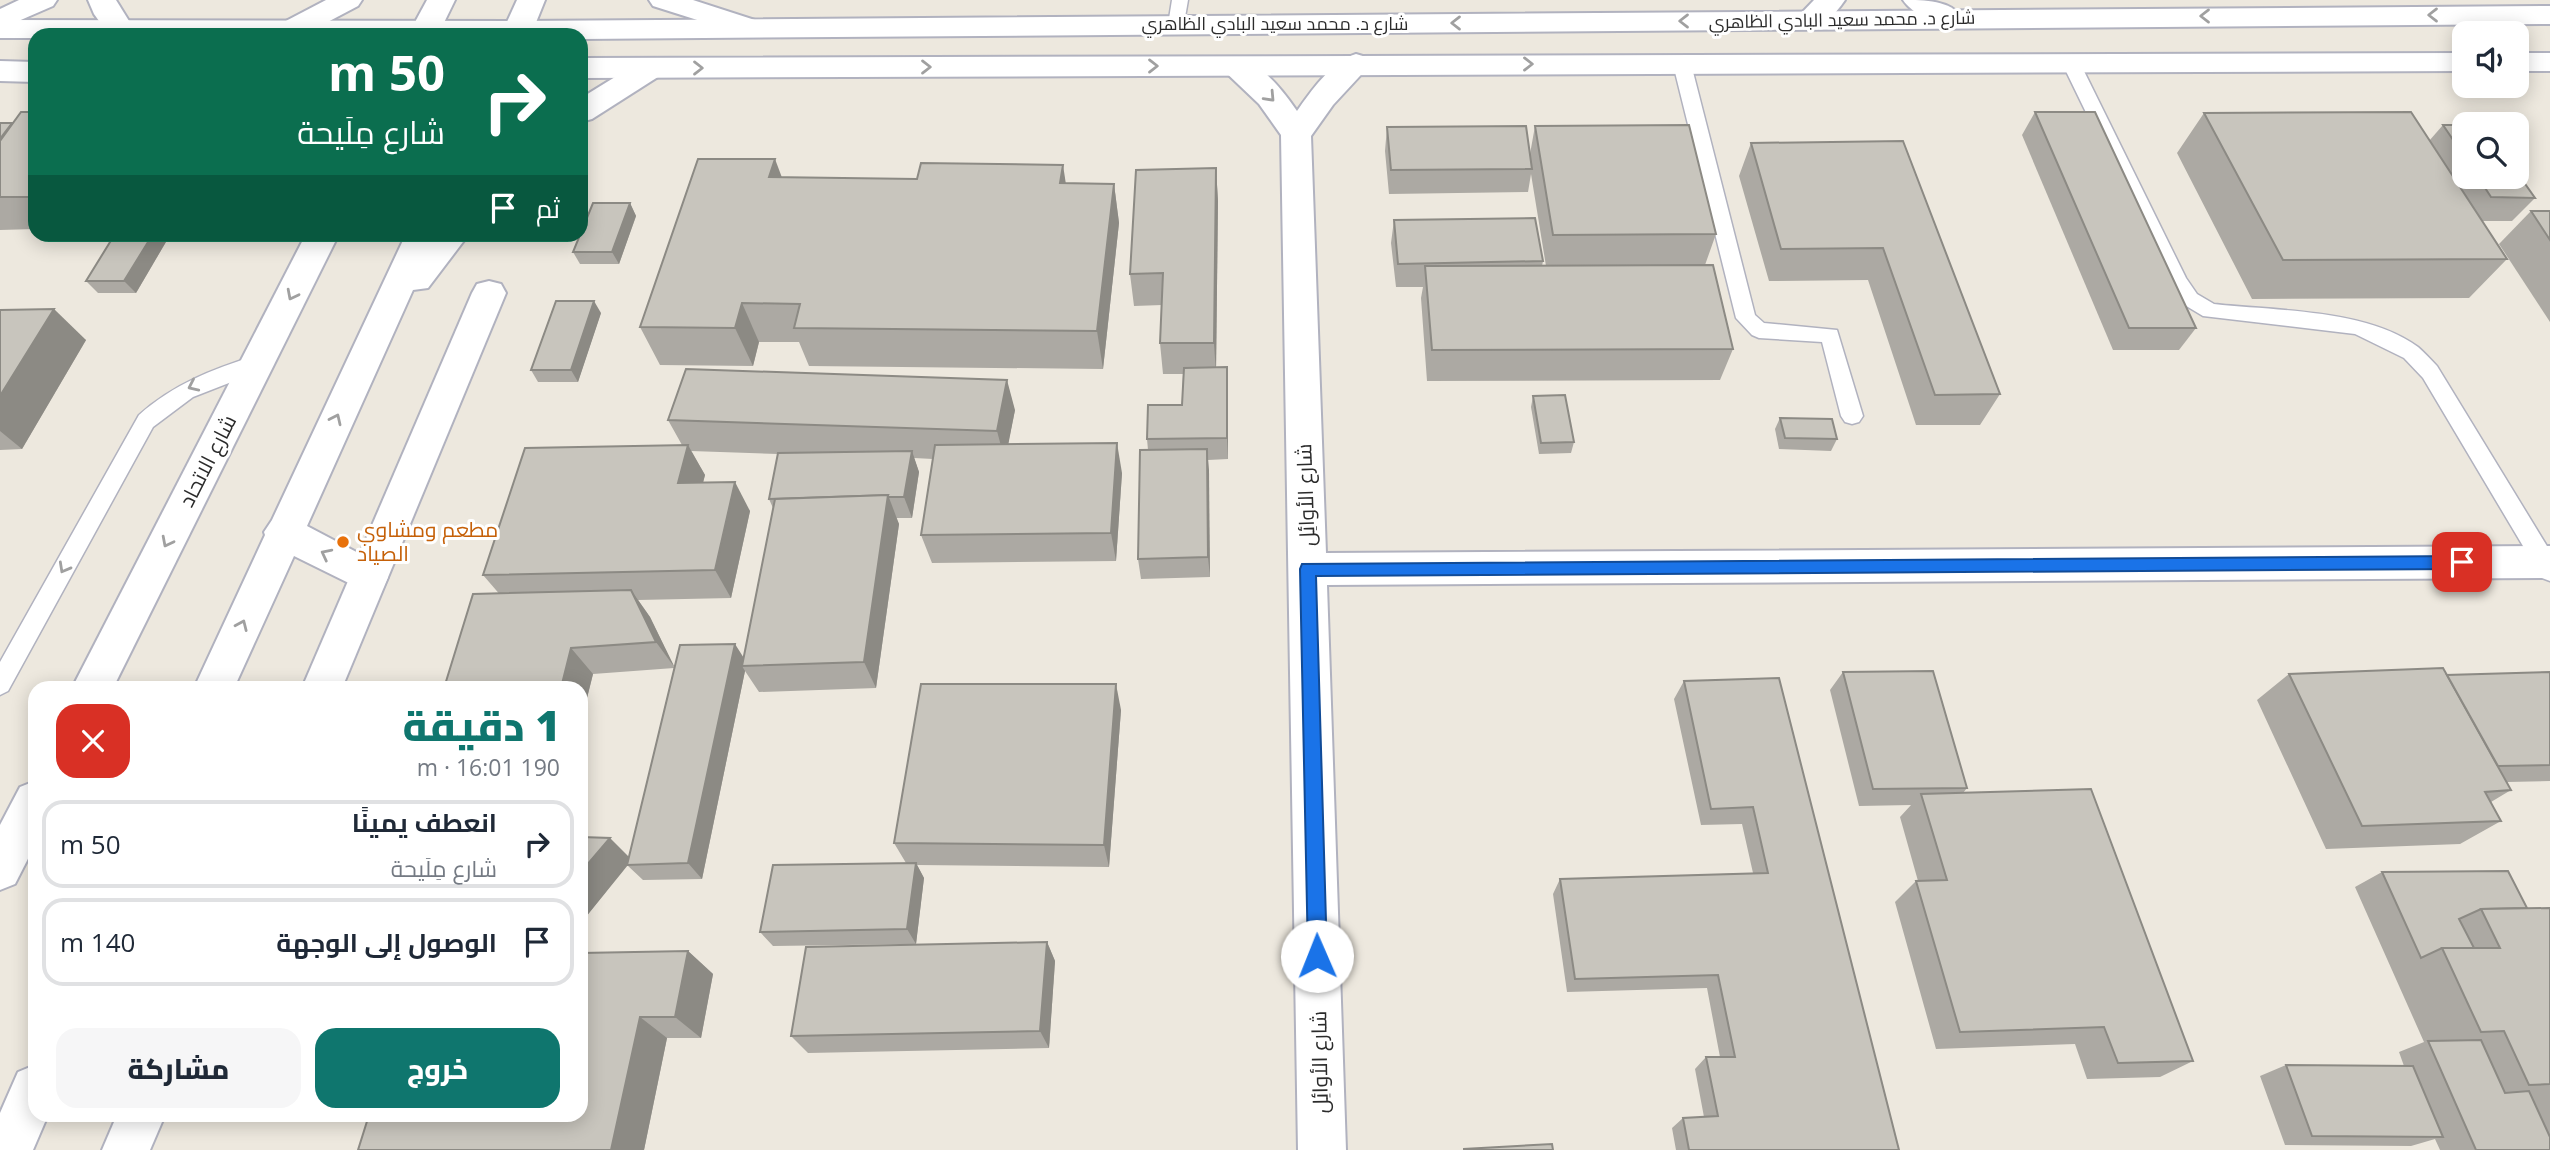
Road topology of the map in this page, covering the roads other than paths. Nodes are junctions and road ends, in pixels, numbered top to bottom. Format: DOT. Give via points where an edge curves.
graph roads {
  1 [pos="43,0"];
  2 [pos="102,0"];
  3 [pos="348,0"];
  4 [pos="441,0"];
  5 [pos="531,0"];
  6 [pos="663,0"];
  7 [pos="1831,0"];
  8 [pos="1917,0"];
  9 [pos="1178,12"];
  10 [pos="2550,15"];
  11 [pos="2127,17"];
  12 [pos="1949,18"];
  13 [pos="0,20"];
  14 [pos="1808,21"];
  15 [pos="119,28"];
  16 [pos="294,28"];
  17 [pos="427,28"];
  18 [pos="519,28"];
  19 [pos="751,28"];
  20 [pos="0,29"];
  21 [pos="28,29"];
  22 [pos="588,31"];
  23 [pos="2452,62"];
  24 [pos="2529,62"];
  25 [pos="2550,62"];
  26 [pos="2071,63"];
  27 [pos="2156,63"];
  28 [pos="1356,64"];
  29 [pos="1682,64"];
  30 [pos="1234,66"];
  31 [pos="588,68"];
  32 [pos="651,68"];
  33 [pos="0,72"];
  34 [pos="28,72"];
  35 [pos="588,108"];
  36 [pos="1296,135"];
  37 [pos="319,242"];
  38 [pos="418,242"];
  39 [pos="446,242"];
  40 [pos="489,293"];
  41 [pos="383,318"];
  42 [pos="258,363"];
  43 [pos="1852,416"];
  44 [pos="284,532"];
  45 [pos="2548,565"];
  46 [pos="1308,569"];
  47 [pos="369,577"];
  48 [pos="96,681"];
  49 [pos="217,681"];
  50 [pos="325,681"];
  51 [pos="0,684"];
  52 [pos="28,815"];
  53 [pos="0,869"];
  54 [pos="28,1105"];
  55 [pos="138,1122"];
  56 [pos="8,1150"];
  57 [pos="127,1150"];
  58 [pos="1322,1150"];
  1 -- 13 [label="street"];
  2 -- 15 [label="street"];
  3 -- 16 [label="street"];
  4 -- 17 [label="street"];
  5 -- 18 [label="street"];
  6 -- 19 [label="street"];
  7 -- 14 [label="street"];
  8 -- 12 [label="street"];
  14 -- 9 [label="street, شارع د. محمد سعيد البادي الظاهري, one-way"];
  9 -- 19 [label="street, شارع د. محمد سعيد البادي الظاهري"];
  10 -- 11 [label="street, شارع د. محمد سعيد البادي الظاهري, one-way"];
  11 -- 12 [label="street, شارع د. محمد سعيد البادي الظاهري"];
  11 -- 27 [label="street"];
  12 -- 14 [label="street, شارع د. محمد سعيد البادي الظاهري"];
  19 -- 22 [label="street, شارع د. محمد سعيد البادي الظاهري"];
  20 -- 21 [label="street, شارع د. محمد سعيد البادي الظاهري"];
  23 -- 27 [label="street, شارع د. محمد سعيد البادي الظاهري"];
  24 -- 25 [label="street"];
  26 -- 27 [label="street, شارع د. محمد سعيد البادي الظاهري"];
  26 -- 29 [label="street, شارع د. محمد سعيد البادي الظاهري"];
  26 -- 45 [label="lane" via="2190,299 2210,311 2357,327 2411,353 2430,372"];
  28 -- 29 [label="street, شارع د. محمد سعيد البادي الظاهري, one-way"];
  28 -- 30 [label="street, شارع د. محمد سعيد البادي الظاهري"];
  28 -- 36 [label="street" via="1322,97"];
  29 -- 43 [label="lane" via="1746,318 1759,330 1830,335"];
  32 -- 30 [label="street, شارع د. محمد سعيد البادي الظاهري, one-way"];
  30 -- 36 [label="street, شارع الأوائِل, one-way" via="1271,97"];
  31 -- 32 [label="street, شارع د. محمد سعيد البادي الظاهري"];
  32 -- 35 [label="street"];
  33 -- 34 [label="street"];
  36 -- 46 [label="street, شارع الأوائِل"];
  37 -- 42 [label="street, شارع الاتحاد, one-way"];
  38 -- 41 [label="street"];
  39 -- 41 [label="street"];
  40 -- 47 [label="street"];
  44 -- 41 [label="street, one-way"];
  42 -- 48 [label="street, شارع الاتحاد, one-way"];
  42 -- 51 [label="lane, one-way" via="181,391 146,421"];
  47 -- 44 [label="street, one-way"];
  49 -- 44 [label="street, one-way"];
  45 -- 46 [label="street"];
  46 -- 58 [label="street, شارع الأوائِل"];
  47 -- 50 [label="street"];
  52 -- 53 [label="street"];
  54 -- 56 [label="street"];
  55 -- 57 [label="street"];
}
